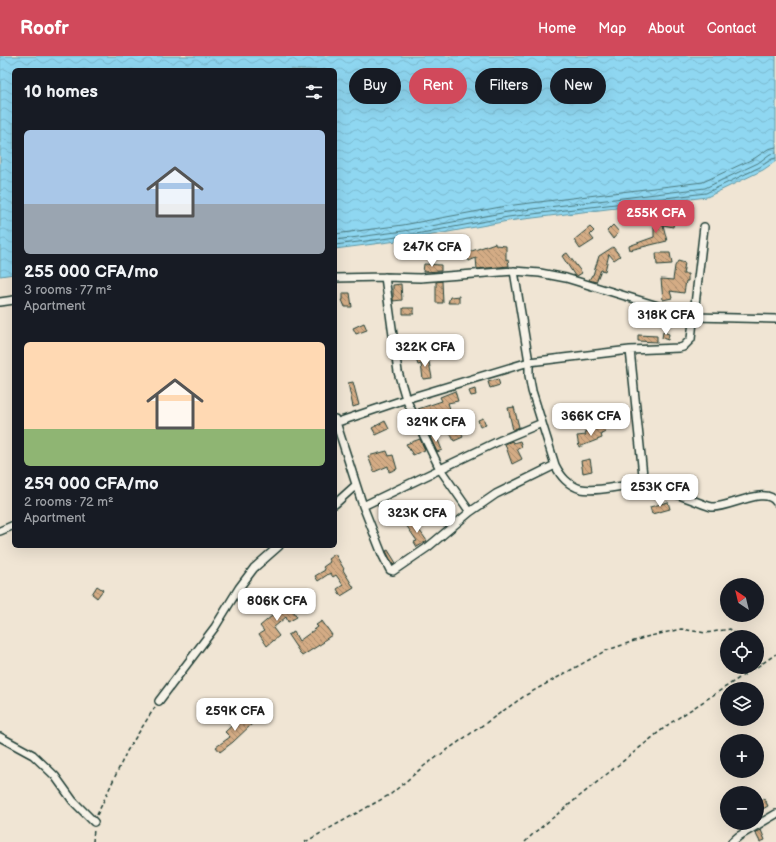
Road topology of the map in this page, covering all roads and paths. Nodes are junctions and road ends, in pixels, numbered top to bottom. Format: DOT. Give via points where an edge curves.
graph roads {
  1 [pos="704,227"];
  2 [pos="514,271"];
  3 [pos="385,277"];
  4 [pos="337,278"];
  5 [pos="12,300"];
  6 [pos="0,302"];
  7 [pos="694,317"];
  8 [pos="776,319"];
  9 [pos="630,350"];
  10 [pos="529,362"];
  11 [pos="406,399"];
  12 [pos="337,420"];
  13 [pos="542,423"];
  14 [pos="337,427"];
  15 [pos="555,465"];
  16 [pos="440,469"];
  17 [pos="356,485"];
  18 [pos="644,485"];
  19 [pos="337,502"];
  20 [pos="776,502"];
  21 [pos="363,506"];
  22 [pos="470,512"];
  23 [pos="12,527"];
  24 [pos="0,531"];
  25 [pos="277,548"];
  26 [pos="720,631"];
  27 [pos="776,654"];
  28 [pos="764,662"];
  29 [pos="746,674"];
  30 [pos="159,701"];
  31 [pos="0,737"];
  32 [pos="776,814"];
  33 [pos="94,822"];
  34 [pos="93,842"];
  35 [pos="305,842"];
  36 [pos="525,842"];
  37 [pos="732,842"];
  1 -- 7 [label="street"];
  2 -- 3 [label="street" via="420,278"];
  2 -- 7 [label="street" via="566,278"];
  2 -- 10 [label="street"];
  3 -- 4 [label="street"];
  3 -- 11 [label="street" via="398,372"];
  5 -- 6 [label="street"];
  7 -- 8 [label="street"];
  7 -- 9 [label="street" via="691,339 683,346"];
  9 -- 10 [label="street"];
  9 -- 18 [label="street"];
  10 -- 11 [label="street"];
  10 -- 13 [label="street" via="532,392"];
  11 -- 12 [label="street"];
  11 -- 16 [label="street"];
  13 -- 15 [label="street"];
  13 -- 16 [label="street"];
  14 -- 17 [label="street"];
  15 -- 18 [label="street" via="565,481 581,488 590,490"];
  15 -- 22 [label="street" via="496,494"];
  16 -- 21 [label="street"];
  16 -- 22 [label="street"];
  17 -- 19 [label="street"];
  17 -- 21 [label="street"];
  18 -- 20 [label="street" via="713,507 763,495"];
  21 -- 22 [label="street" via="386,562 393,571 428,547"];
  23 -- 24 [label="street"];
  25 -- 30 [label="street" via="254,568"];
  26 -- 35 [label="path" via="706,634 681,629 646,637 605,651 526,695 424,766 391,794"];
  27 -- 28 [label="path"];
  29 -- 36 [label="path" via="669,724"];
  30 -- 33 [label="path" via="127,751"];
  31 -- 33 [label="street" via="33,755 55,776 73,801"];
  32 -- 37 [label="street"];
  33 -- 34 [label="path"];
}
